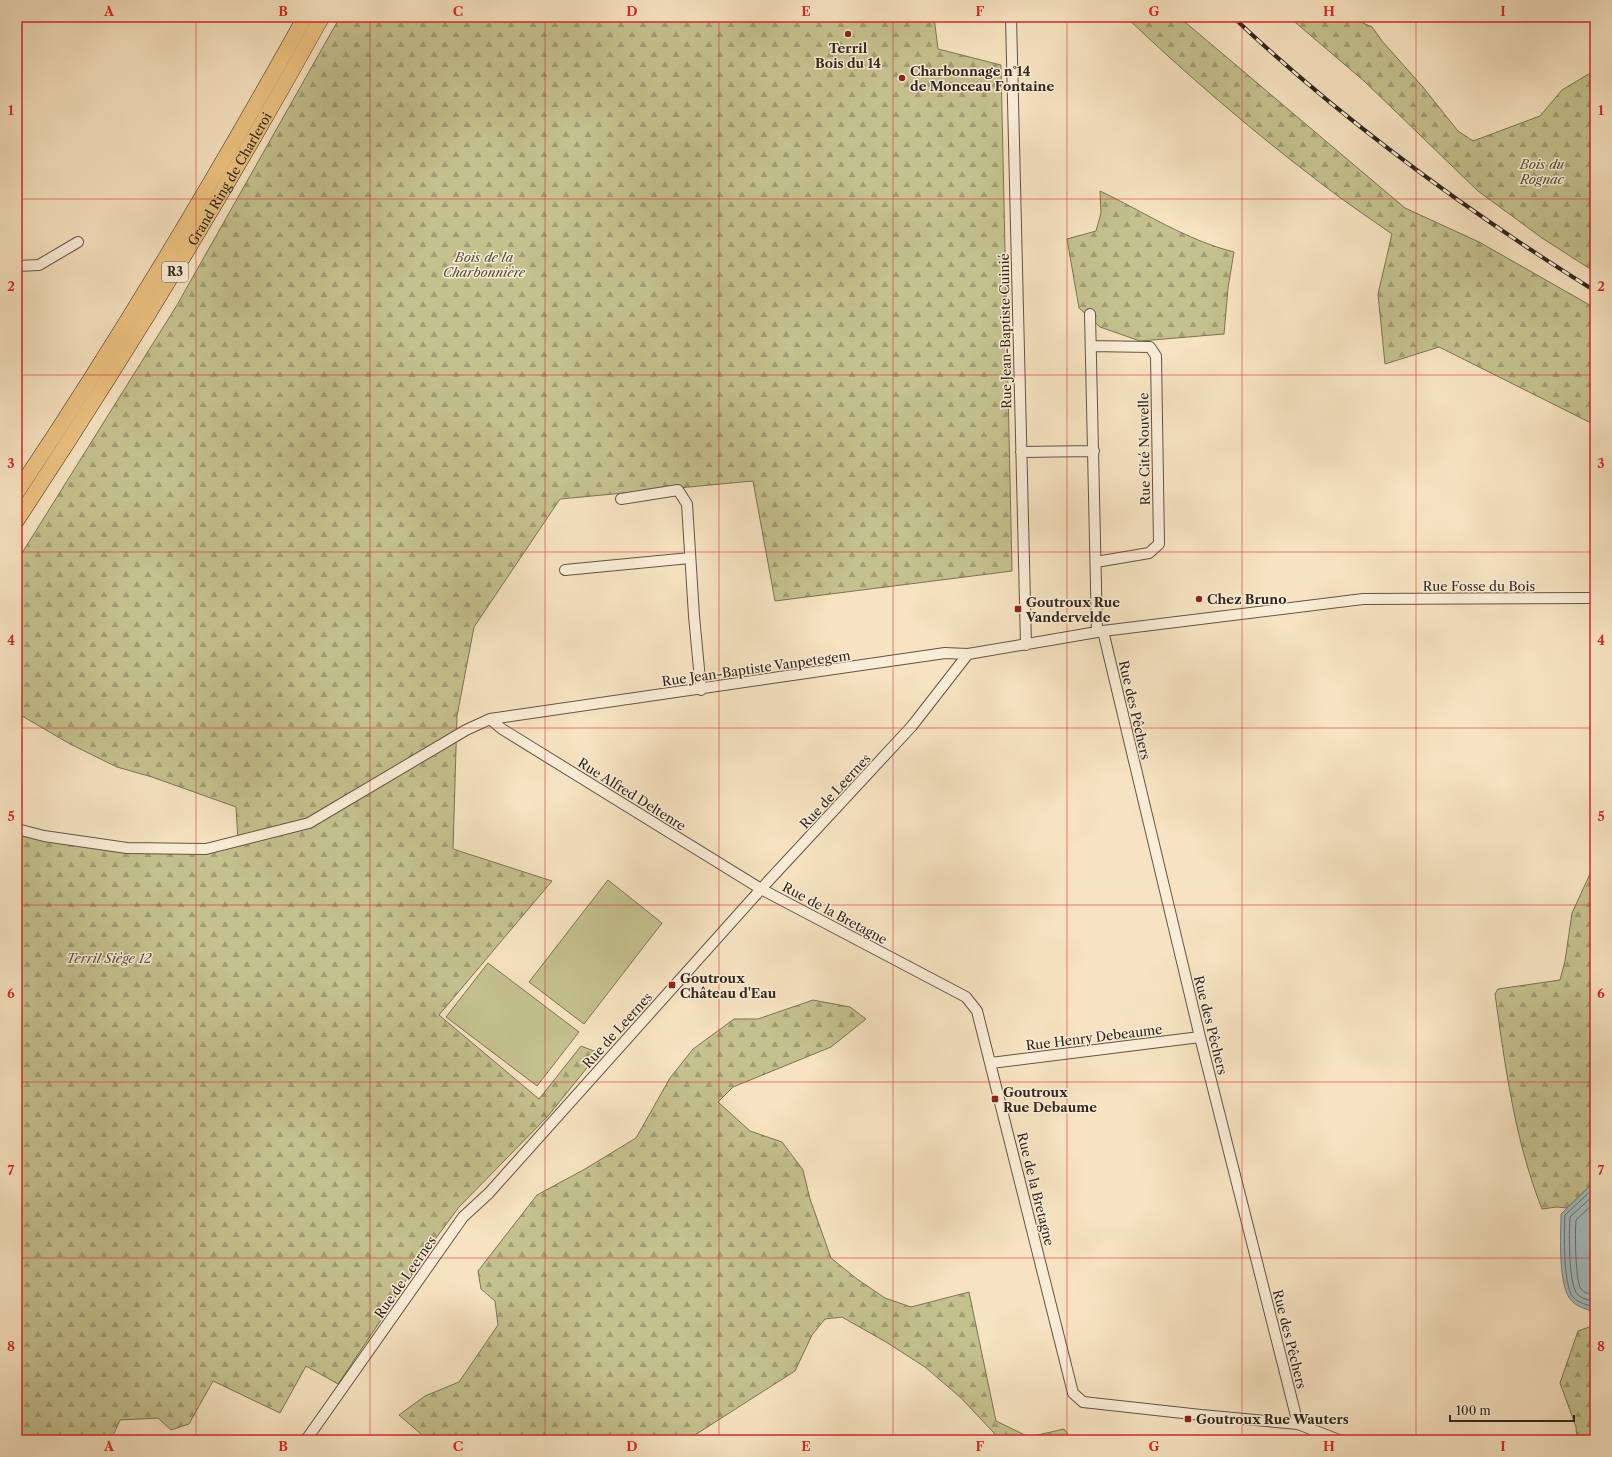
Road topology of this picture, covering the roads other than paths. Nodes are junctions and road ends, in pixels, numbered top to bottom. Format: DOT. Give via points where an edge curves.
graph roads {
  1 [pos="305,17"];
  2 [pos="322,17"];
  3 [pos="1011,17"];
  4 [pos="78,242"];
  5 [pos="17,266"];
  6 [pos="1090,314"];
  7 [pos="1091,346"];
  8 [pos="1094,451"];
  9 [pos="1021,452"];
  10 [pos="17,492"];
  11 [pos="621,499"];
  12 [pos="17,520"];
  13 [pos="690,558"];
  14 [pos="1096,562"];
  15 [pos="565,570"];
  16 [pos="1595,598"];
  17 [pos="1100,631"];
  18 [pos="1026,645"];
  19 [pos="968,654"];
  20 [pos="701,690"];
  21 [pos="490,719"];
  22 [pos="17,829"];
  23 [pos="761,889"];
  24 [pos="1200,1037"];
  25 [pos="991,1063"];
  26 [pos="1298,1424"];
  27 [pos="306,1440"];
  28 [pos="1339,1440"];
  1 -- 10 [label="highway, Grand Ring de Charleroi / R3" via="185,226"];
  2 -- 12 [label="highway, Grand Ring de Charleroi / R3" via="202,227 132,342"];
  3 -- 9 [label="street, Rue Jean-Baptiste Cuinié"];
  4 -- 5 [label="street" via="39,265"];
  6 -- 7 [label="street"];
  7 -- 8 [label="street"];
  7 -- 14 [label="street, Rue Cité Nouvelle" via="1150,347 1156,356 1159,544 1149,552"];
  8 -- 9 [label="street"];
  8 -- 14 [label="street"];
  9 -- 18 [label="street, Rue Jean-Baptiste Cuinié"];
  11 -- 13 [label="street" via="678,490 687,504"];
  13 -- 15 [label="street"];
  13 -- 20 [label="street"];
  14 -- 17 [label="street"];
  16 -- 17 [label="street, Rue Fosse du Bois" via="1362,599"];
  17 -- 18 [label="street, Rue Jean-Baptiste Vanpetegem"];
  17 -- 24 [label="street, Rue des Pêchers"];
  18 -- 19 [label="street, Rue Jean-Baptiste Vanpetegem"];
  19 -- 20 [label="street, Rue Jean-Baptiste Vanpetegem" via="945,654"];
  19 -- 23 [label="street, Rue de Leernes" via="912,726"];
  20 -- 21 [label="street, Rue Jean-Baptiste Vanpetegem"];
  21 -- 22 [label="street, Rue Jean-Baptiste Vanpetegem" via="460,733 309,823 206,849 127,848 44,836"];
  21 -- 23 [label="street, Rue Alfred Deltenre" via="502,729"];
  23 -- 25 [label="street, Rue de la Bretagne" via="966,997 977,1011"];
  23 -- 27 [label="street, Rue de Leernes" via="489,1193 463,1217"];
  24 -- 25 [label="street, Rue Henry Debeaume"];
  24 -- 26 [label="street, Rue des Pêchers"];
  25 -- 26 [label="street, Rue de la Bretagne" via="1073,1393 1083,1402"];
  26 -- 28 [label="street"];
}
